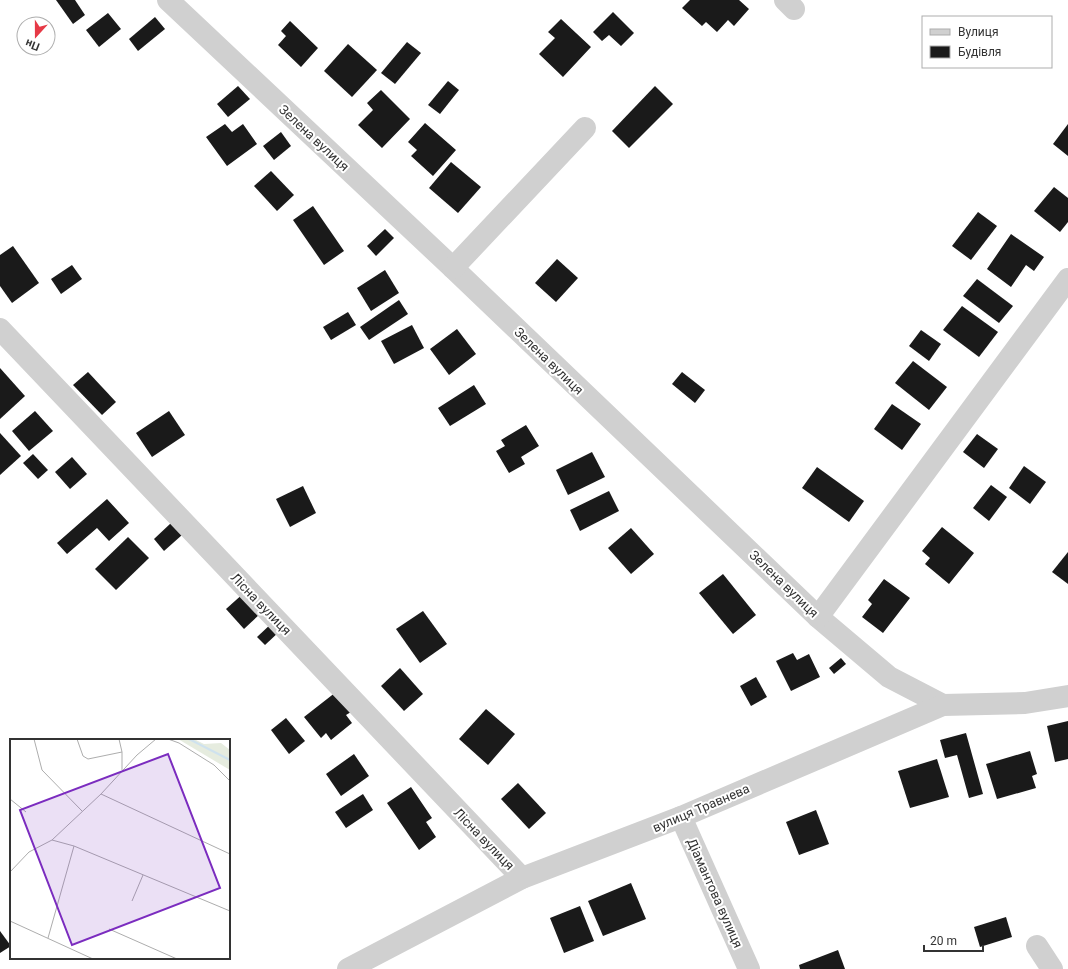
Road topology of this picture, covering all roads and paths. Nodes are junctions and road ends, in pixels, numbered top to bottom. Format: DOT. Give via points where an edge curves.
graph roads {
  1 [pos="168,0"];
  2 [pos="585,128"];
  3 [pos="453,268"];
  4 [pos="1068,279"];
  5 [pos="0,329"];
  6 [pos="818,617"];
  7 [pos="1068,696"];
  8 [pos="943,705"];
  9 [pos="681,817"];
  10 [pos="522,878"];
  11 [pos="1037,946"];
  12 [pos="348,969"];
  13 [pos="749,969"];
  14 [pos="1052,969"];
  1 -- 3 [label="street, Зелена вулиця"];
  2 -- 3 [label="street"];
  3 -- 6 [label="street, Зелена вулиця"];
  4 -- 6 [label="street"];
  5 -- 10 [label="street, Лісна вулиця"];
  6 -- 8 [label="street, Зелена вулиця" via="889,677"];
  7 -- 8 [label="street, вулиця Травнева" via="1025,703"];
  8 -- 9 [label="street, вулиця Травнева"];
  9 -- 10 [label="street, вулиця Травнева"];
  9 -- 13 [label="street, Діамантова вулиця"];
  10 -- 12 [label="street, вулиця Травнева"];
  11 -- 14 [label="street"];
}
